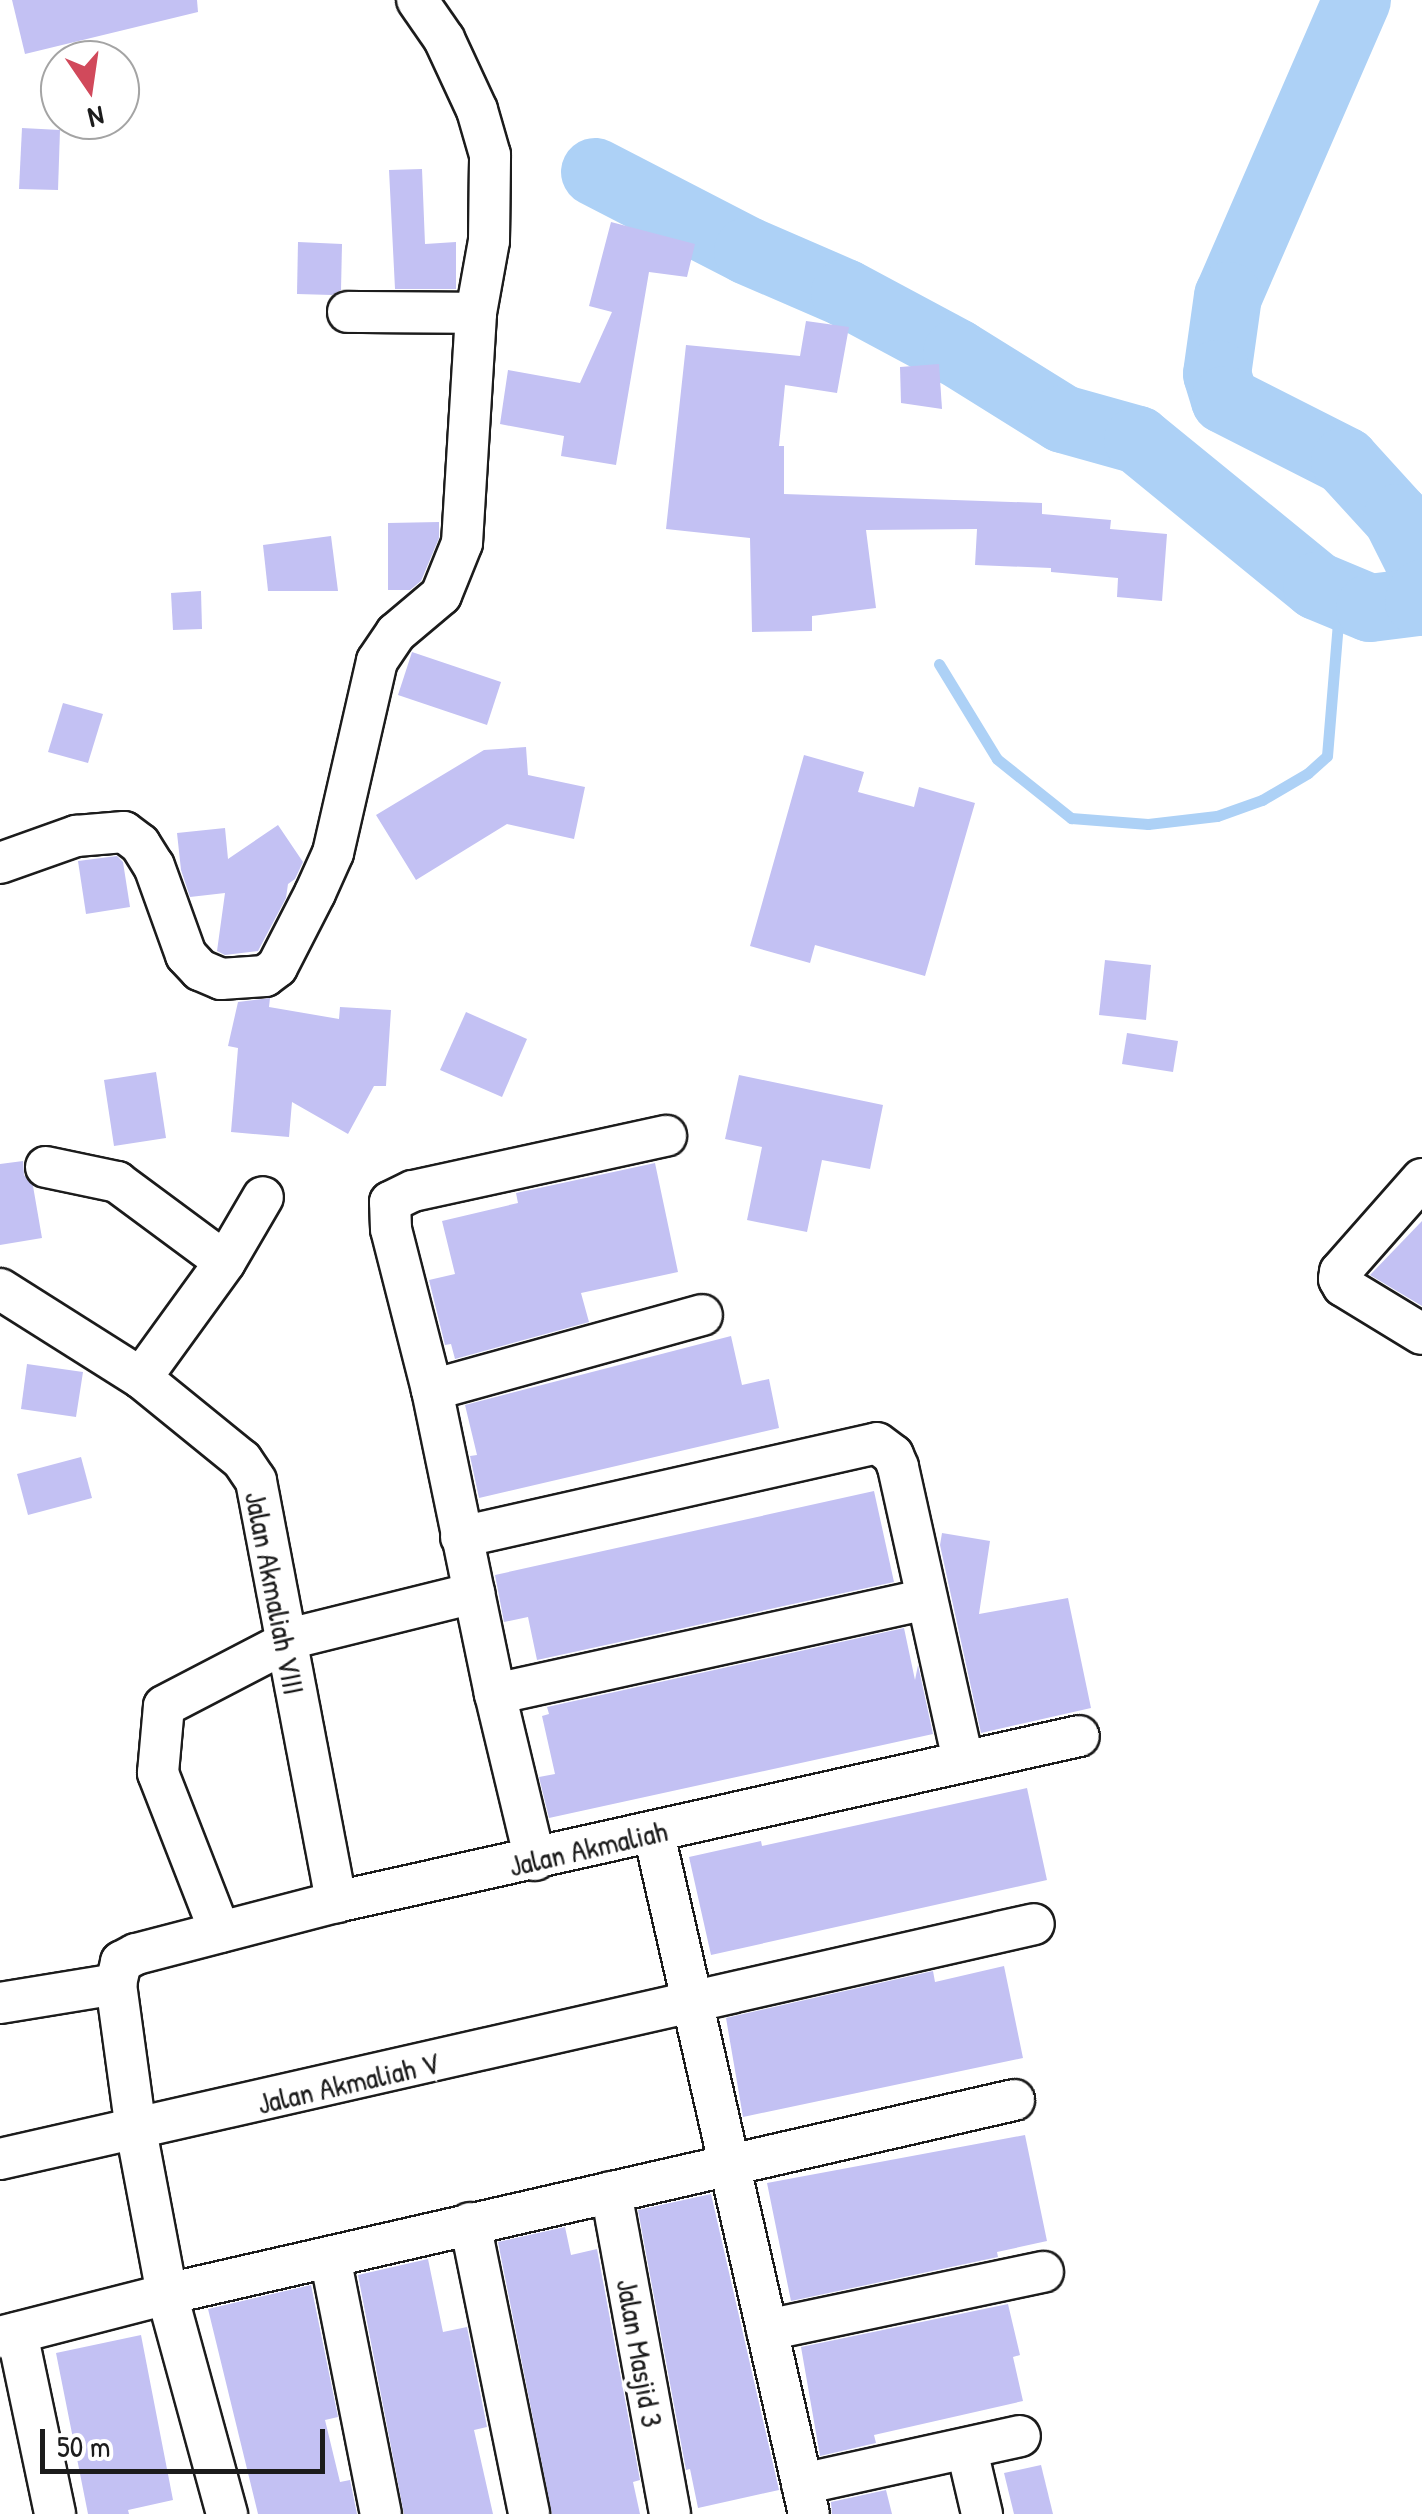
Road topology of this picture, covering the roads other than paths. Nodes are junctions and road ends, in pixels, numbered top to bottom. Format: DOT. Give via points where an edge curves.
graph roads {
  1 [pos="417,0"];
  2 [pos="348,312"];
  3 [pos="476,312"];
  4 [pos="0,862"];
  5 [pos="666,1136"];
  6 [pos="46,1167"];
  7 [pos="1422,1179"];
  8 [pos="263,1198"];
  9 [pos="225,1262"];
  10 [pos="0,1290"];
  11 [pos="702,1315"];
  12 [pos="1422,1334"];
  13 [pos="141,1378"];
  14 [pos="432,1390"];
  15 [pos="461,1537"];
  16 [pos="474,1593"];
  17 [pos="926,1600"];
  18 [pos="284,1641"];
  19 [pos="495,1694"];
  20 [pos="1080,1736"];
  21 [pos="963,1760"];
  22 [pos="654,1834"];
  23 [pos="536,1860"];
  24 [pos="336,1902"];
  25 [pos="1034,1924"];
  26 [pos="220,1932"];
  27 [pos="116,1984"];
  28 [pos="0,2003"];
  29 [pos="695,2004"];
  30 [pos="1014,2100"];
  31 [pos="136,2130"];
  32 [pos="0,2159"];
  33 [pos="731,2162"];
  34 [pos="610,2192"];
  35 [pos="470,2224"];
  36 [pos="330,2256"];
  37 [pos="1043,2272"];
  38 [pos="167,2294"];
  39 [pos="767,2330"];
  40 [pos="9,2335"];
  41 [pos="1020,2436"];
  42 [pos="967,2450"];
  43 [pos="805,2499"];
  44 [pos="55,2514"];
  45 [pos="228,2514"];
  46 [pos="381,2514"];
  47 [pos="529,2514"];
  48 [pos="670,2514"];
  49 [pos="982,2514"];
  1 -- 3 [label="street" via="444,39 486,132 491,206"];
  2 -- 3 [label="street"];
  3 -- 4 [label="street" via="456,566 441,595 396,633 378,661 333,854 277,967 265,976 221,979 200,970 186,955 154,866 124,832 76,836"];
  5 -- 14 [label="street" via="390,1202"];
  6 -- 9 [label="street" via="117,1182"];
  7 -- 12 [label="street" via="1340,1272 1343,1286"];
  8 -- 9 [label="street"];
  9 -- 13 [label="street"];
  10 -- 13 [label="street, Jalan Akmaliah VIII"];
  11 -- 14 [label="street"];
  13 -- 18 [label="street, Jalan Akmaliah VIII" via="242,1460 256,1480"];
  14 -- 15 [label="street"];
  15 -- 16 [label="street"];
  15 -- 17 [label="street" via="877,1442 898,1467"];
  16 -- 18 [label="street"];
  16 -- 19 [label="street"];
  17 -- 19 [label="street"];
  17 -- 21 [label="street"];
  18 -- 24 [label="street, Jalan Akmaliah VIII"];
  18 -- 26 [label="street" via="164,1706 158,1773"];
  19 -- 23 [label="street"];
  20 -- 21 [label="street, Jalan Akmaliah"];
  21 -- 22 [label="street, Jalan Akmaliah"];
  22 -- 23 [label="street, Jalan Akmaliah"];
  22 -- 29 [label="street"];
  23 -- 24 [label="street, Jalan Akmaliah"];
  24 -- 26 [label="street, Jalan Akmaliah"];
  25 -- 29 [label="street, Jalan Akmaliah V"];
  26 -- 27 [label="street, Jalan Akmaliah" via="136,1954 122,1962"];
  27 -- 28 [label="street"];
  27 -- 31 [label="street"];
  29 -- 31 [label="street, Jalan Akmaliah V"];
  29 -- 33 [label="street"];
  30 -- 33 [label="street"];
  31 -- 32 [label="street, Jalan Akmaliah V"];
  31 -- 38 [label="street"];
  33 -- 34 [label="street"];
  33 -- 39 [label="street"];
  34 -- 35 [label="street"];
  34 -- 48 [label="street, Jalan Masjid 3"];
  35 -- 36 [label="street"];
  35 -- 47 [label="street"];
  36 -- 38 [label="street"];
  36 -- 46 [label="street"];
  37 -- 39 [label="street"];
  38 -- 40 [label="street"];
  38 -- 45 [label="street"];
  39 -- 43 [label="street"];
  40 -- 44 [label="street"];
  41 -- 42 [label="street"];
  42 -- 43 [label="street"];
  42 -- 49 [label="street"];
}
